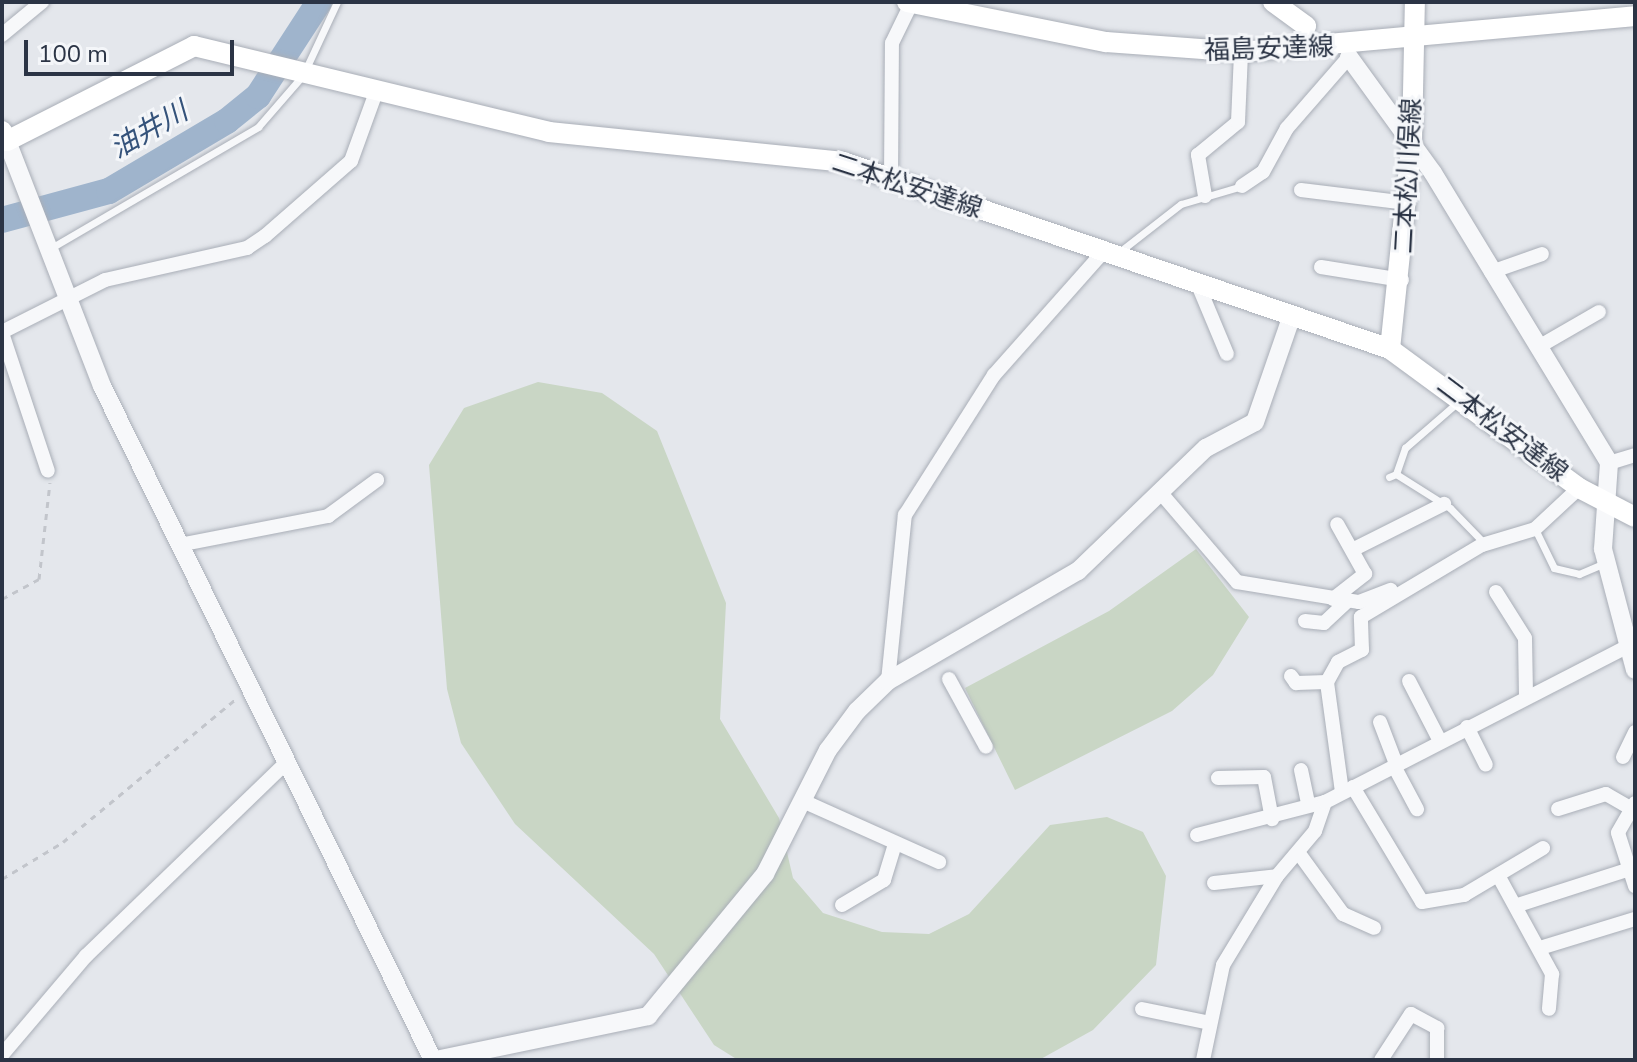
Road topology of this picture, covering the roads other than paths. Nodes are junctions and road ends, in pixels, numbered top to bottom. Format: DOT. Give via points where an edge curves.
graph roads {
  1 [pos="42,2"];
  2 [pos="337,2"];
  3 [pos="910,2"];
  4 [pos="1273,2"];
  5 [pos="1415,2"];
  6 [pos="1635,16"];
  7 [pos="1306,26"];
  8 [pos="2,35"];
  9 [pos="1413,39"];
  10 [pos="1241,52"];
  11 [pos="1344,52"];
  12 [pos="303,75"];
  13 [pos="375,95"];
  14 [pos="4,136"];
  15 [pos="1412,140"];
  16 [pos="891,179"];
  17 [pos="1242,186"];
  18 [pos="1301,190"];
  19 [pos="1205,196"];
  20 [pos="1407,203"];
  21 [pos="43,246"];
  22 [pos="1110,253"];
  23 [pos="1542,254"];
  24 [pos="1321,267"];
  25 [pos="1491,272"];
  26 [pos="1196,280"];
  27 [pos="1402,280"];
  28 [pos="67,300"];
  29 [pos="1599,312"];
  30 [pos="1292,315"];
  31 [pos="2,333"];
  32 [pos="1540,346"];
  33 [pos="1390,349"];
  34 [pos="1227,354"];
  35 [pos="1462,397"];
  36 [pos="1635,455"];
  37 [pos="1609,463"];
  38 [pos="48,471"];
  39 [pos="377,480"];
  40 [pos="1579,488"];
  41 [pos="1161,493"];
  42 [pos="1607,503"];
  43 [pos="1444,504"];
  44 [pos="1635,517"];
  45 [pos="1337,524"];
  46 [pos="1535,529"];
  47 [pos="1485,544"];
  48 [pos="179,545"];
  49 [pos="1354,549"];
  50 [pos="1607,562"];
  51 [pos="1425,580"];
  52 [pos="1496,592"];
  53 [pos="1333,599"];
  54 [pos="1348,601"];
  55 [pos="1305,621"];
  56 [pos="1630,645"];
  57 [pos="1635,670"];
  58 [pos="1291,676"];
  59 [pos="949,679"];
  60 [pos="888,681"];
  61 [pos="1409,681"];
  62 [pos="1327,682"];
  63 [pos="1526,697"];
  64 [pos="1380,722"];
  65 [pos="1467,727"];
  66 [pos="1635,732"];
  67 [pos="1440,741"];
  68 [pos="986,747"];
  69 [pos="1623,757"];
  70 [pos="286,763"];
  71 [pos="1395,765"];
  72 [pos="1486,765"];
  73 [pos="1301,770"];
  74 [pos="1218,778"];
  75 [pos="1348,790"];
  76 [pos="805,802"];
  77 [pos="1325,802"];
  78 [pos="1308,804"];
  79 [pos="1632,805"];
  80 [pos="1417,809"];
  81 [pos="1558,809"];
  82 [pos="1272,819"];
  83 [pos="1197,835"];
  84 [pos="894,847"];
  85 [pos="1543,848"];
  86 [pos="1298,852"];
  87 [pos="939,862"];
  88 [pos="1630,869"];
  89 [pos="1277,876"];
  90 [pos="1499,877"];
  91 [pos="1214,883"];
  92 [pos="1635,886"];
  93 [pos="842,905"];
  94 [pos="1518,905"];
  95 [pos="1635,919"];
  96 [pos="1374,928"];
  97 [pos="1540,948"];
  98 [pos="1142,1009"];
  99 [pos="1549,1009"];
  100 [pos="1210,1023"];
  101 [pos="2,1055"];
  102 [pos="435,1060"];
  103 [pos="1203,1060"];
  104 [pos="1381,1060"];
  105 [pos="1437,1060"];
  1 -- 8 [label="street"];
  2 -- 12 [label="lane"];
  3 -- 10 [label="main road, 福島安達線" via="1106,42"];
  3 -- 16 [label="street" via="892,43"];
  4 -- 7 [label="main road"];
  5 -- 9 [label="main road, 二本松川俣線"];
  6 -- 9 [label="main road, 福島安達線"];
  7 -- 11 [label="lane"];
  9 -- 11 [label="main road, 福島安達線"];
  9 -- 15 [label="main road, 二本松川俣線"];
  10 -- 11 [label="main road, 福島安達線"];
  10 -- 19 [label="street" via="1238,122 1198,155"];
  11 -- 15 [label="street"];
  11 -- 17 [label="street" via="1287,128 1263,172"];
  12 -- 13 [label="main road, 二本松安達線"];
  12 -- 14 [label="main road, 二本松安達線" via="235,54 180,48"];
  12 -- 21 [label="lane" via="258,127"];
  13 -- 16 [label="main road, 二本松安達線" via="549,132 810,157"];
  13 -- 28 [label="street" via="351,161 247,248 105,280"];
  14 -- 21 [label="street"];
  15 -- 20 [label="main road, 二本松川俣線"];
  15 -- 25 [label="street"];
  16 -- 22 [label="main road, 二本松安達線"];
  17 -- 19 [label="lane"];
  18 -- 20 [label="street"];
  19 -- 22 [label="lane" via="1166,214"];
  20 -- 27 [label="main road, 二本松川俣線"];
  21 -- 28 [label="street"];
  22 -- 26 [label="main road, 二本松安達線"];
  22 -- 60 [label="street" via="994,375 905,515"];
  23 -- 25 [label="street"];
  24 -- 27 [label="street"];
  25 -- 32 [label="street"];
  26 -- 30 [label="main road, 二本松安達線"];
  26 -- 34 [label="street"];
  27 -- 33 [label="main road, 二本松川俣線"];
  28 -- 31 [label="street"];
  28 -- 48 [label="street"];
  29 -- 32 [label="street"];
  30 -- 33 [label="main road, 二本松安達線"];
  30 -- 41 [label="street" via="1255,422 1206,448"];
  31 -- 38 [label="street"];
  32 -- 37 [label="street"];
  33 -- 35 [label="main road, 二本松安達線"];
  35 -- 40 [label="main road, 二本松安達線"];
  35 -- 43 [label="lane" via="1405,448 1393,476"];
  36 -- 37 [label="street"];
  37 -- 42 [label="street"];
  39 -- 48 [label="street" via="328,516"];
  40 -- 42 [label="main road, 二本松安達線"];
  40 -- 46 [label="street"];
  41 -- 53 [label="street" via="1237,582"];
  41 -- 60 [label="street" via="1078,571"];
  42 -- 44 [label="main road, 二本松安達線"];
  42 -- 50 [label="street" via="1601,533"];
  43 -- 47 [label="lane"];
  43 -- 49 [label="street"];
  45 -- 49 [label="street"];
  46 -- 47 [label="street"];
  46 -- 50 [label="lane" via="1554,568 1579,574"];
  47 -- 51 [label="street"];
  48 -- 70 [label="street"];
  49 -- 53 [label="street" via="1365,574"];
  50 -- 56 [label="street"];
  51 -- 54 [label="street"];
  51 -- 62 [label="street" via="1361,617 1362,650 1338,662"];
  52 -- 63 [label="street" via="1525,638"];
  53 -- 54 [label="street"];
  54 -- 55 [label="street" via="1324,623"];
  56 -- 57 [label="street"];
  56 -- 63 [label="street"];
  58 -- 62 [label="street" via="1296,683"];
  59 -- 68 [label="street"];
  60 -- 76 [label="street" via="841,731"];
  61 -- 67 [label="street"];
  62 -- 75 [label="street"];
  63 -- 65 [label="street"];
  64 -- 71 [label="street"];
  65 -- 67 [label="street"];
  65 -- 72 [label="street"];
  66 -- 69 [label="street"];
  67 -- 71 [label="street"];
  70 -- 101 [label="street" via="86,956"];
  70 -- 102 [label="street"];
  71 -- 75 [label="street"];
  71 -- 80 [label="street"];
  73 -- 78 [label="street"];
  74 -- 82 [label="street" via="1264,777"];
  75 -- 77 [label="street"];
  75 -- 90 [label="street" via="1422,902 1446,902"];
  76 -- 84 [label="street"];
  76 -- 102 [label="street" via="765,874 648,1016"];
  77 -- 78 [label="street"];
  77 -- 86 [label="street"];
  78 -- 82 [label="street"];
  79 -- 81 [label="street" via="1606,794"];
  79 -- 88 [label="street" via="1618,833"];
  82 -- 83 [label="street"];
  84 -- 87 [label="street"];
  84 -- 93 [label="street" via="884,880"];
  85 -- 90 [label="street"];
  86 -- 89 [label="street"];
  86 -- 96 [label="street" via="1343,914"];
  88 -- 92 [label="street"];
  88 -- 94 [label="street"];
  89 -- 91 [label="street"];
  89 -- 100 [label="street" via="1223,965"];
  90 -- 94 [label="street"];
  94 -- 97 [label="street"];
  95 -- 97 [label="street"];
  97 -- 99 [label="street" via="1552,974"];
  98 -- 100 [label="street"];
  100 -- 103 [label="street"];
  104 -- 105 [label="street" via="1411,1014 1434,1022"];
}
